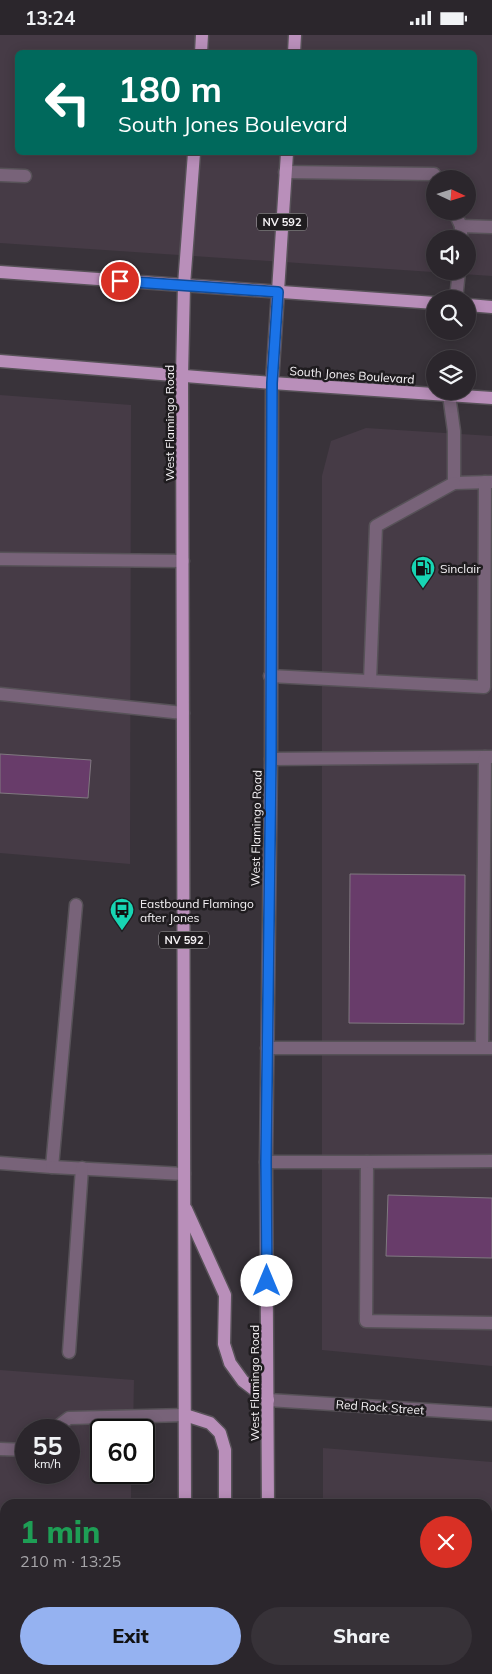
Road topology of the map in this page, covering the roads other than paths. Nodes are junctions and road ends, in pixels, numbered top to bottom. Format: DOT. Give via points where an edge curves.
graph roads {
  1 [pos="202,35"];
  2 [pos="295,35"];
  3 [pos="200,50"];
  4 [pos="294,50"];
  5 [pos="194,155"];
  6 [pos="287,155"];
  7 [pos="285,172"];
  8 [pos="426,173"];
  9 [pos="0,175"];
  10 [pos="24,176"];
  11 [pos="458,220"];
  12 [pos="461,226"];
  13 [pos="492,227"];
  14 [pos="461,230"];
  15 [pos="0,272"];
  16 [pos="184,285"];
  17 [pos="278,292"];
  18 [pos="426,302"];
  19 [pos="476,306"];
  20 [pos="492,307"];
  21 [pos="0,361"];
  22 [pos="182,376"];
  23 [pos="272,383"];
  24 [pos="426,393"];
  25 [pos="476,397"];
  26 [pos="492,398"];
  27 [pos="450,400"];
  28 [pos="488,482"];
  29 [pos="454,483"];
  30 [pos="0,559"];
  31 [pos="183,561"];
  32 [pos="270,676"];
  33 [pos="370,681"];
  34 [pos="0,694"];
  35 [pos="183,713"];
  36 [pos="488,757"];
  37 [pos="271,759"];
  38 [pos="76,905"];
  39 [pos="267,1048"];
  40 [pos="487,1048"];
  41 [pos="492,1161"];
  42 [pos="266,1162"];
  43 [pos="367,1162"];
  44 [pos="0,1163"];
  45 [pos="52,1167"];
  46 [pos="82,1168"];
  47 [pos="184,1173"];
  48 [pos="184,1204"];
  49 [pos="492,1323"];
  50 [pos="69,1352"];
  51 [pos="268,1400"];
  52 [pos="492,1414"];
  53 [pos="185,1415"];
  54 [pos="67,1419"];
  55 [pos="0,1449"];
  56 [pos="15,1450"];
  57 [pos="185,1499"];
  58 [pos="225,1499"];
  59 [pos="268,1499"];
  1 -- 3 [label="main road"];
  2 -- 4 [label="main road"];
  5 -- 16 [label="main road, West Flamingo Road / NV 592"];
  6 -- 7 [label="main road, West Flamingo Road / NV 592"];
  7 -- 8 [label="street"];
  7 -- 17 [label="main road, West Flamingo Road / NV 592"];
  9 -- 10 [label="street"];
  11 -- 12 [label="street"];
  12 -- 13 [label="street"];
  12 -- 14 [label="street"];
  15 -- 16 [label="main road"];
  16 -- 17 [label="main road"];
  16 -- 22 [label="main road, West Flamingo Road / NV 592"];
  17 -- 18 [label="main road"];
  17 -- 23 [label="main road, West Flamingo Road / NV 592"];
  19 -- 20 [label="main road"];
  21 -- 22 [label="main road, South Jones Boulevard"];
  22 -- 23 [label="main road, South Jones Boulevard"];
  22 -- 31 [label="main road, West Flamingo Road / NV 592"];
  23 -- 24 [label="main road, South Jones Boulevard"];
  23 -- 32 [label="main road, West Flamingo Road / NV 592"];
  25 -- 26 [label="main road, South Jones Boulevard"];
  27 -- 29 [label="street" via="454,431"];
  28 -- 29 [label="street"];
  28 -- 33 [label="street" via="484,687"];
  29 -- 33 [label="street" via="376,525"];
  30 -- 31 [label="street"];
  31 -- 35 [label="main road, West Flamingo Road / NV 592"];
  32 -- 33 [label="street"];
  32 -- 37 [label="main road, West Flamingo Road / NV 592"];
  34 -- 35 [label="street"];
  35 -- 47 [label="main road, West Flamingo Road / NV 592"];
  36 -- 37 [label="street"];
  36 -- 40 [label="street"];
  37 -- 39 [label="main road, West Flamingo Road / NV 592"];
  38 -- 45 [label="street"];
  39 -- 40 [label="street"];
  39 -- 42 [label="main road, West Flamingo Road / NV 592"];
  41 -- 43 [label="street"];
  42 -- 43 [label="street"];
  42 -- 51 [label="main road, West Flamingo Road / NV 592"];
  43 -- 49 [label="street" via="366,1321"];
  44 -- 45 [label="street"];
  45 -- 46 [label="street"];
  46 -- 47 [label="street"];
  46 -- 50 [label="street"];
  47 -- 48 [label="main road, West Flamingo Road / NV 592"];
  48 -- 51 [label="main road" via="225,1295 224,1344 230,1363 243,1381"];
  48 -- 53 [label="main road, West Flamingo Road / NV 592"];
  51 -- 52 [label="street, Red Rock Street"];
  51 -- 59 [label="main road, West Flamingo Road / NV 592"];
  53 -- 54 [label="street"];
  53 -- 57 [label="main road, West Flamingo Road / NV 592"];
  53 -- 58 [label="main road" via="210,1423 220,1433 225,1449"];
  55 -- 56 [label="street"];
}
